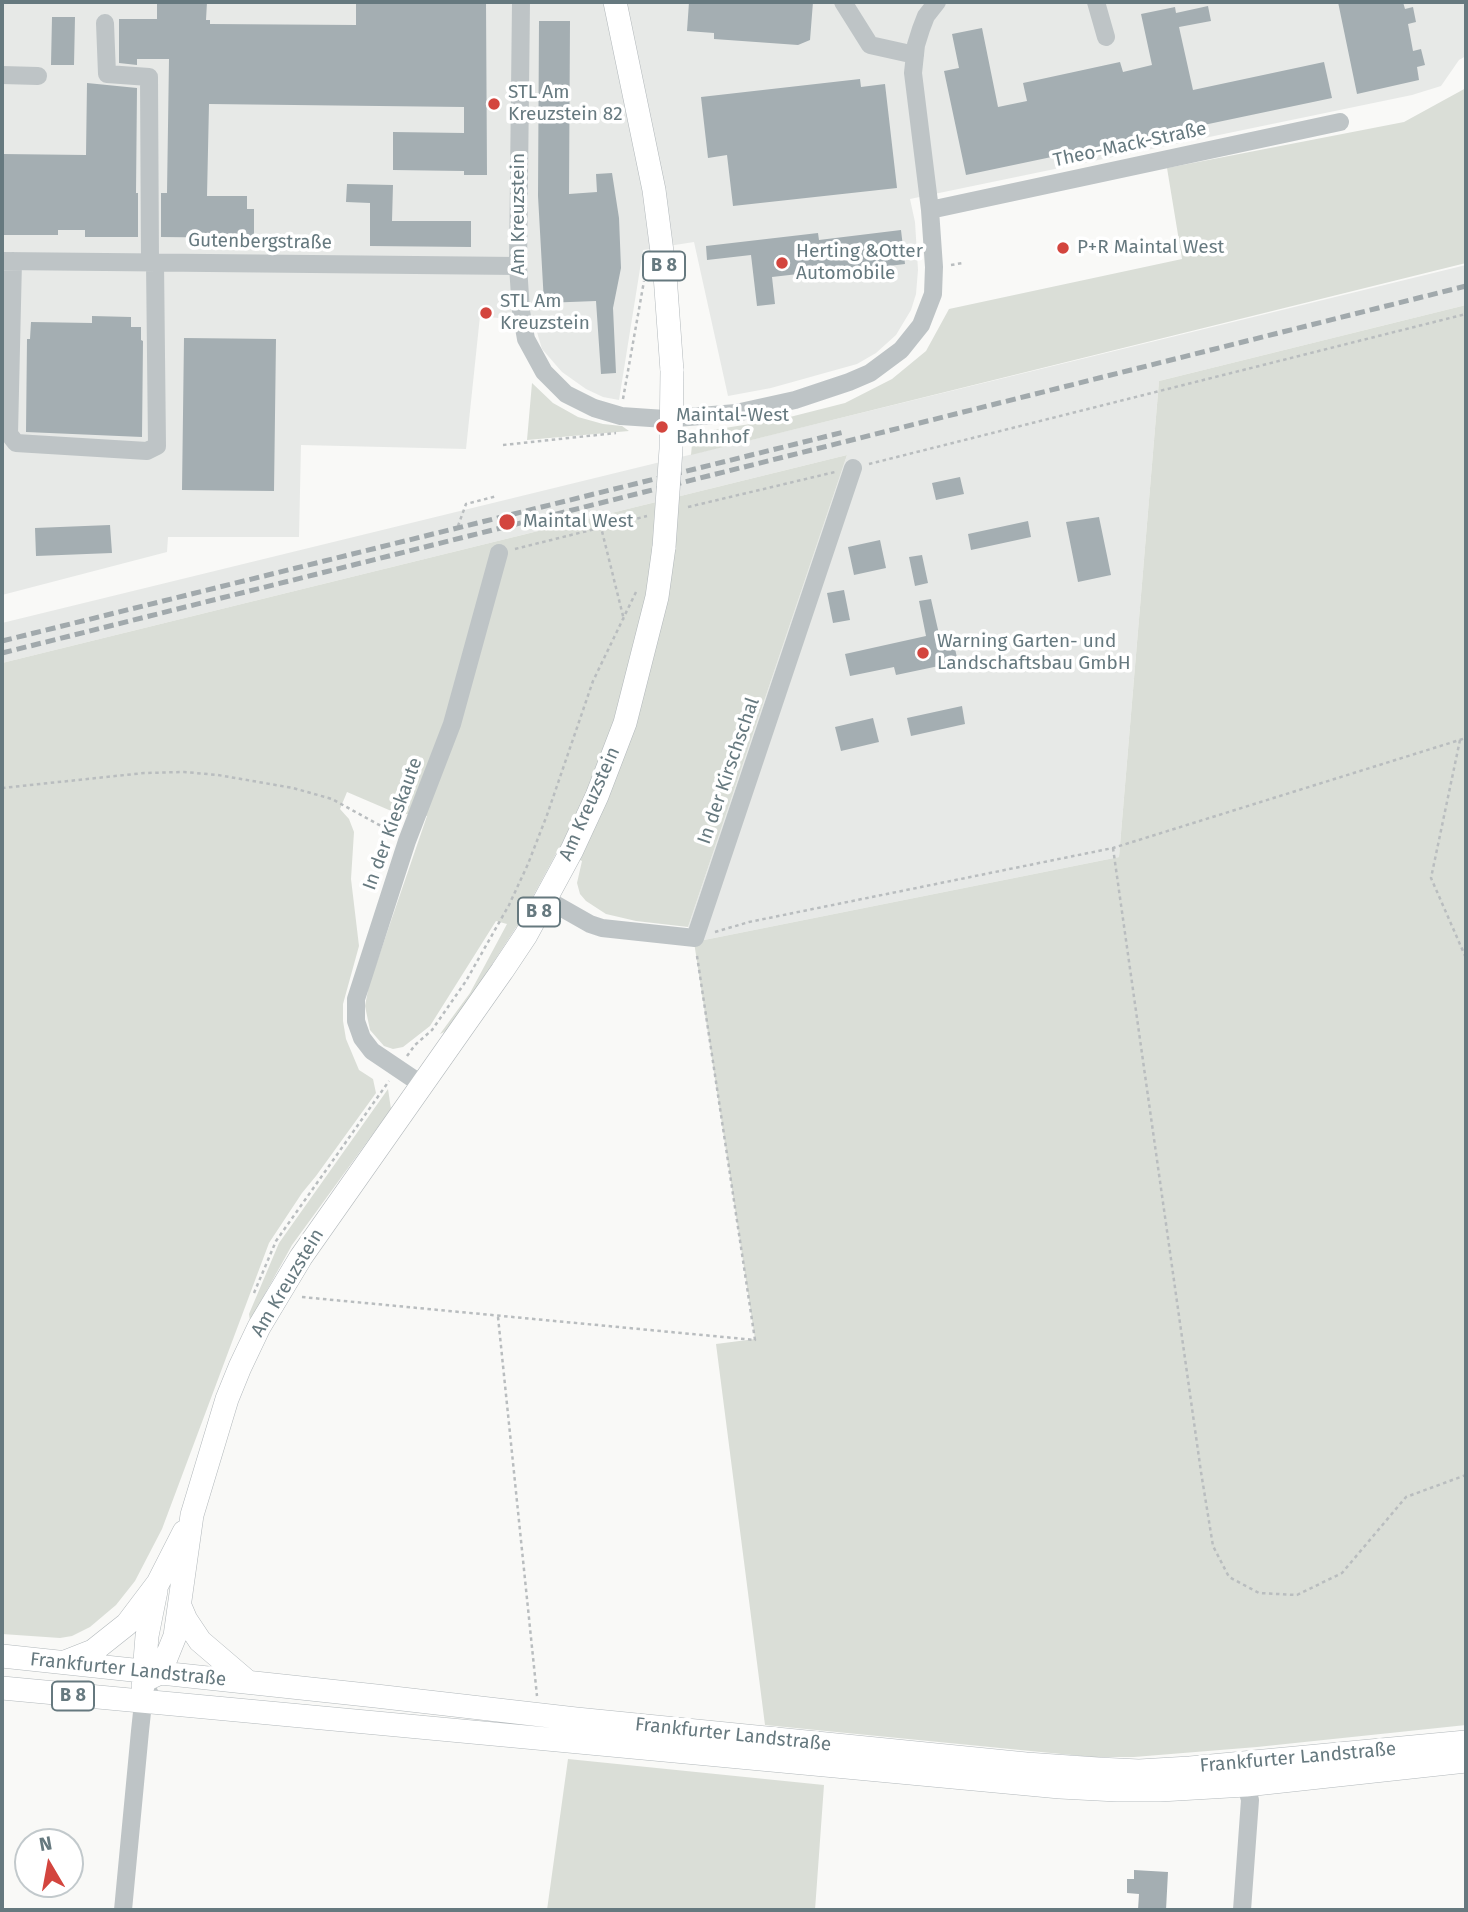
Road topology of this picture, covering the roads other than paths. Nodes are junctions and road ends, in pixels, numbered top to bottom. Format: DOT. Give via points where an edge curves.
graph roads {
  1 [pos="521,2"];
  2 [pos="615,2"];
  3 [pos="843,2"];
  4 [pos="1096,2"];
  5 [pos="933,3"];
  6 [pos="105,23"];
  7 [pos="1105,37"];
  8 [pos="915,55"];
  9 [pos="2,75"];
  10 [pos="38,76"];
  11 [pos="1340,122"];
  12 [pos="930,210"];
  13 [pos="8,261"];
  14 [pos="153,262"];
  15 [pos="519,266"];
  16 [pos="853,468"];
  17 [pos="499,553"];
  18 [pos="546,899"];
  19 [pos="421,1084"];
  20 [pos="192,1515"];
  21 [pos="158,1583"];
  22 [pos="180,1606"];
  23 [pos="2,1656"];
  24 [pos="62,1664"];
  25 [pos="2,1672"];
  26 [pos="248,1682"];
  27 [pos="2,1688"];
  28 [pos="146,1688"];
  29 [pos="1466,1742"];
  30 [pos="1466,1761"];
  31 [pos="1246,1785"];
  32 [pos="123,1910"];
  33 [pos="1242,1910"];
  1 -- 15 [label="street, Am Kreuzstein"];
  2 -- 18 [label="main road, Am Kreuzstein / B 8, bridge" via="654,190 665,275 673,370 664,547 657,597 625,723 597,796"];
  3 -- 8 [label="street" via="870,45"];
  4 -- 7 [label="street"];
  5 -- 8 [label="street, Am Kreuzstein"];
  6 -- 14 [label="street" via="107,74 149,77"];
  8 -- 12 [label="street, Am Kreuzstein" via="914,85"];
  9 -- 10 [label="street"];
  11 -- 12 [label="street, Theo-Mack-Straße"];
  12 -- 15 [label="street, Am Kreuzstein" via="934,278 928,312 901,350 877,368 827,390 736,413 625,424 566,394 535,360 526,339"];
  13 -- 14 [label="street, Gutenbergstraße"];
  13 -- 14 [label="street" via="9,435 16,443 147,451 157,446"];
  14 -- 15 [label="street, Gutenbergstraße"];
  16 -- 18 [label="street, In der Kirschschal" via="695,938 602,928"];
  17 -- 19 [label="street, In der Kieskaute" via="452,724 407,841 356,999 362,1038 372,1051"];
  18 -- 19 [label="main road, Am Kreuzstein / B 8" via="502,971"];
  19 -- 20 [label="main road, Am Kreuzstein / B 8" via="300,1257 259,1327 227,1399"];
  20 -- 21 [label="main road, Am Kreuzstein"];
  20 -- 22 [label="main road, Am Kreuzstein / B 8"];
  21 -- 24 [label="main road, Am Kreuzstein" via="121,1631 93,1651"];
  21 -- 28 [label="main road" via="147,1636"];
  22 -- 26 [label="main road" via="200,1641"];
  22 -- 28 [label="main road, B 8" via="174,1636"];
  23 -- 24 [label="main road, Frankfurter Landstraße / B 8"];
  24 -- 28 [label="main road, Frankfurter Landstraße"];
  25 -- 28 [label="main road, B 8"];
  26 -- 28 [label="main road, Frankfurter Landstraße"];
  26 -- 29 [label="main road, Frankfurter Landstraße" via="1098,1769 1190,1768"];
  27 -- 28 [label="main road, Frankfurter Landstraße / B 8"];
  28 -- 31 [label="main road, Frankfurter Landstraße" via="488,1732 1060,1787 1160,1790"];
  28 -- 32 [label="street"];
  30 -- 31 [label="main road, Frankfurter Landstraße"];
  31 -- 33 [label="street" via="1250,1800"];
}
